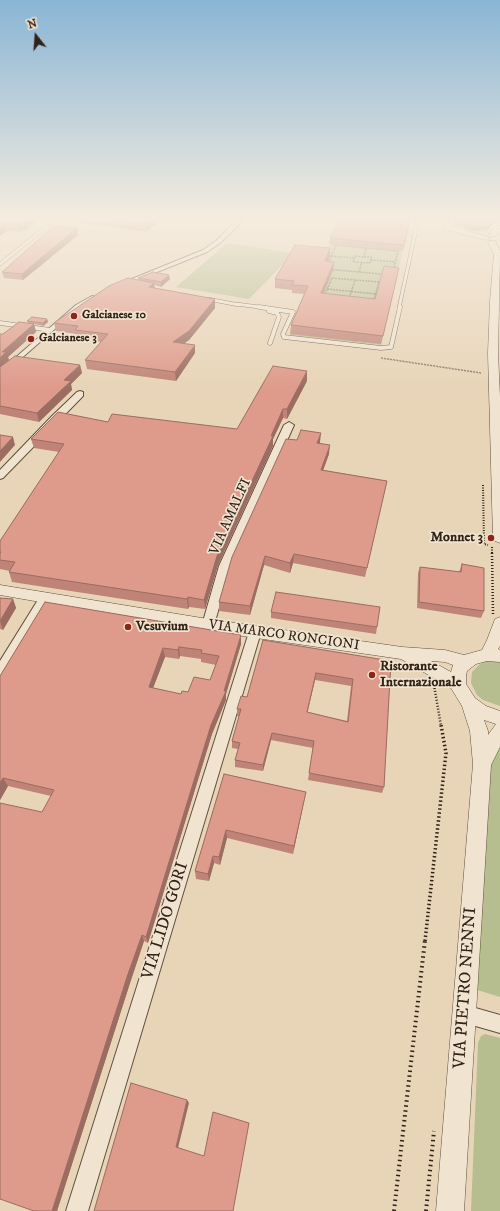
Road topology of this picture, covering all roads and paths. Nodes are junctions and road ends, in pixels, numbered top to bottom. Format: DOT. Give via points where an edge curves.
graph roads {
  1 [pos="141,277"];
  2 [pos="406,277"];
  3 [pos="496,277"];
  4 [pos="355,280"];
  5 [pos="127,282"];
  6 [pos="134,285"];
  7 [pos="115,288"];
  8 [pos="327,289"];
  9 [pos="352,291"];
  10 [pos="103,292"];
  11 [pos="376,294"];
  12 [pos="204,299"];
  13 [pos="236,304"];
  14 [pos="347,304"];
  15 [pos="0,323"];
  16 [pos="50,330"];
  17 [pos="270,343"];
  18 [pos="0,375"];
  19 [pos="80,394"];
  20 [pos="289,425"];
  21 [pos="0,476"];
  22 [pos="500,538"];
  23 [pos="492,546"];
  24 [pos="0,590"];
  25 [pos="45,598"];
  26 [pos="496,620"];
  27 [pos="208,625"];
  28 [pos="255,632"];
  29 [pos="402,653"];
  30 [pos="494,656"];
  31 [pos="465,662"];
  32 [pos="0,672"];
  33 [pos="440,674"];
  34 [pos="458,684"];
  35 [pos="469,703"];
  36 [pos="500,718"];
  37 [pos="500,730"];
  38 [pos="482,764"];
  39 [pos="465,1014"];
  40 [pos="500,1024"];
  41 [pos="77,1211"];
  42 [pos="394,1211"];
  43 [pos="450,1211"];
  1 -- 5 [label="street"];
  2 -- 13 [label="lane" via="391,347 284,337 293,312"];
  3 -- 22 [label="street" via="493,353"];
  4 -- 8 [label="path" via="332,278"];
  4 -- 9 [label="path"];
  4 -- 11 [label="path" via="379,282"];
  5 -- 6 [label="lane"];
  5 -- 7 [label="street"];
  8 -- 9 [label="path"];
  8 -- 14 [label="path" via="322,301"];
  9 -- 11 [label="path"];
  9 -- 14 [label="path"];
  10 -- 16 [label="street" via="78,306"];
  11 -- 14 [label="path" via="372,306"];
  12 -- 13 [label="lane"];
  13 -- 17 [label="lane" via="278,314"];
  15 -- 16 [label="lane"];
  16 -- 18 [label="street"];
  19 -- 21 [label="street"];
  20 -- 27 [label="street, VIA AMALFI" via="224,566"];
  23 -- 26 [label="path"];
  24 -- 25 [label="street, VIA MARCO RONCIONI"];
  25 -- 27 [label="street, VIA MARCO RONCIONI"];
  25 -- 32 [label="street"];
  26 -- 30 [label="street"];
  27 -- 28 [label="street, VIA MARCO RONCIONI"];
  28 -- 29 [label="street, VIA MARCO RONCIONI"];
  28 -- 41 [label="street, VIA LIDO GORI"];
  29 -- 31 [label="street, VIA MARCO RONCIONI" via="445,656"];
  29 -- 33 [label="street, VIA MARCO RONCIONI"];
  30 -- 31 [label="street" via="471,658"];
  31 -- 34 [label="street" via="460,668"];
  33 -- 34 [label="street, VIA MARCO RONCIONI"];
  33 -- 42 [label="path" via="433,681 446,753"];
  34 -- 35 [label="street"];
  35 -- 36 [label="street" via="480,711"];
  35 -- 38 [label="street, VIA PIETRO NENNI" via="479,731"];
  37 -- 38 [label="street, VIA PIETRO NENNI"];
  38 -- 39 [label="street, VIA PIETRO NENNI"];
  39 -- 40 [label="street"];
  39 -- 43 [label="street, VIA PIETRO NENNI"];
}
